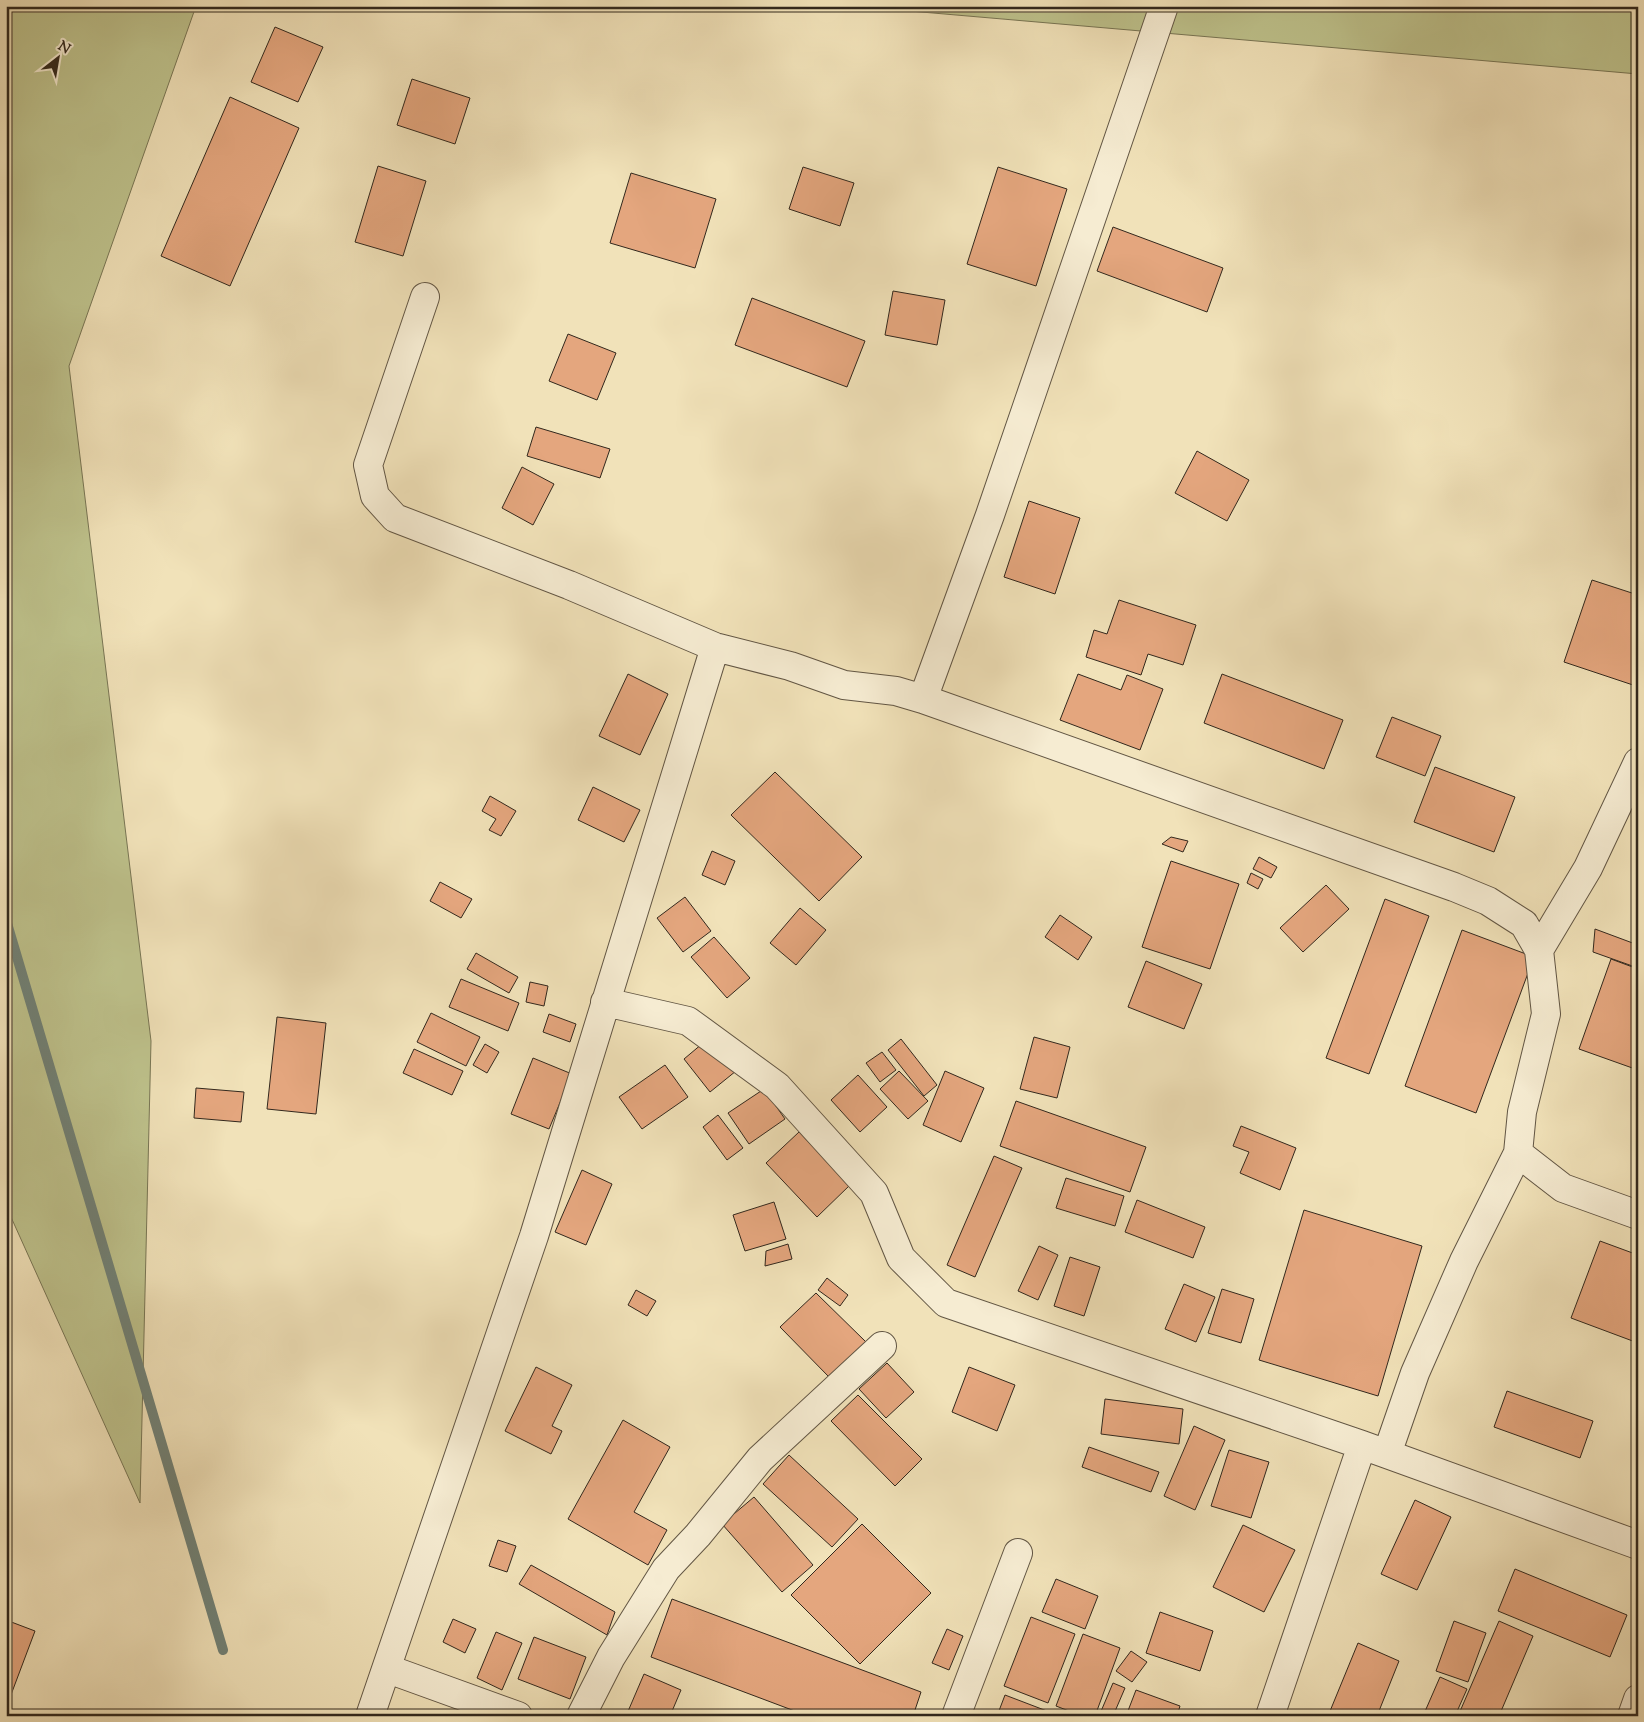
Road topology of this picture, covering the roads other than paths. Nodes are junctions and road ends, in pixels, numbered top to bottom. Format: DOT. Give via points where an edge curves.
graph roads {
  1 [pos="1164,6"];
  2 [pos="425,297"];
  3 [pos="715,647"];
  4 [pos="923,699"];
  5 [pos="1638,762"];
  6 [pos="1539,950"];
  7 [pos="605,1002"];
  8 [pos="1518,1153"];
  9 [pos="1638,1215"];
  10 [pos="882,1346"];
  11 [pos="1375,1449"];
  12 [pos="1638,1545"];
  13 [pos="1018,1553"];
  14 [pos="388,1669"];
  15 [pos="1638,1699"];
  16 [pos="370,1716"];
  17 [pos="518,1716"];
  18 [pos="581,1716"];
  19 [pos="956,1716"];
  20 [pos="1270,1716"];
  21 [pos="1632,1716"];
  1 -- 4 [label="street"];
  2 -- 3 [label="street" via="368,465 375,496 395,518 569,585"];
  3 -- 4 [label="street" via="790,666 844,685 896,691"];
  3 -- 7 [label="street"];
  4 -- 6 [label="street" via="1454,887 1488,901 1524,924"];
  5 -- 6 [label="street" via="1588,868"];
  6 -- 8 [label="street" via="1546,1014 1522,1112"];
  7 -- 11 [label="street" via="688,1021 777,1086 874,1193 901,1258 946,1303"];
  7 -- 14 [label="street" via="534,1236"];
  8 -- 9 [label="street" via="1563,1188"];
  8 -- 11 [label="street" via="1464,1261 1415,1373"];
  10 -- 18 [label="street" via="760,1459 666,1569 611,1657"];
  11 -- 12 [label="street"];
  11 -- 20 [label="street"];
  13 -- 19 [label="street"];
  14 -- 16 [label="street"];
  14 -- 17 [label="street"];
  15 -- 21 [label="street"];
}
